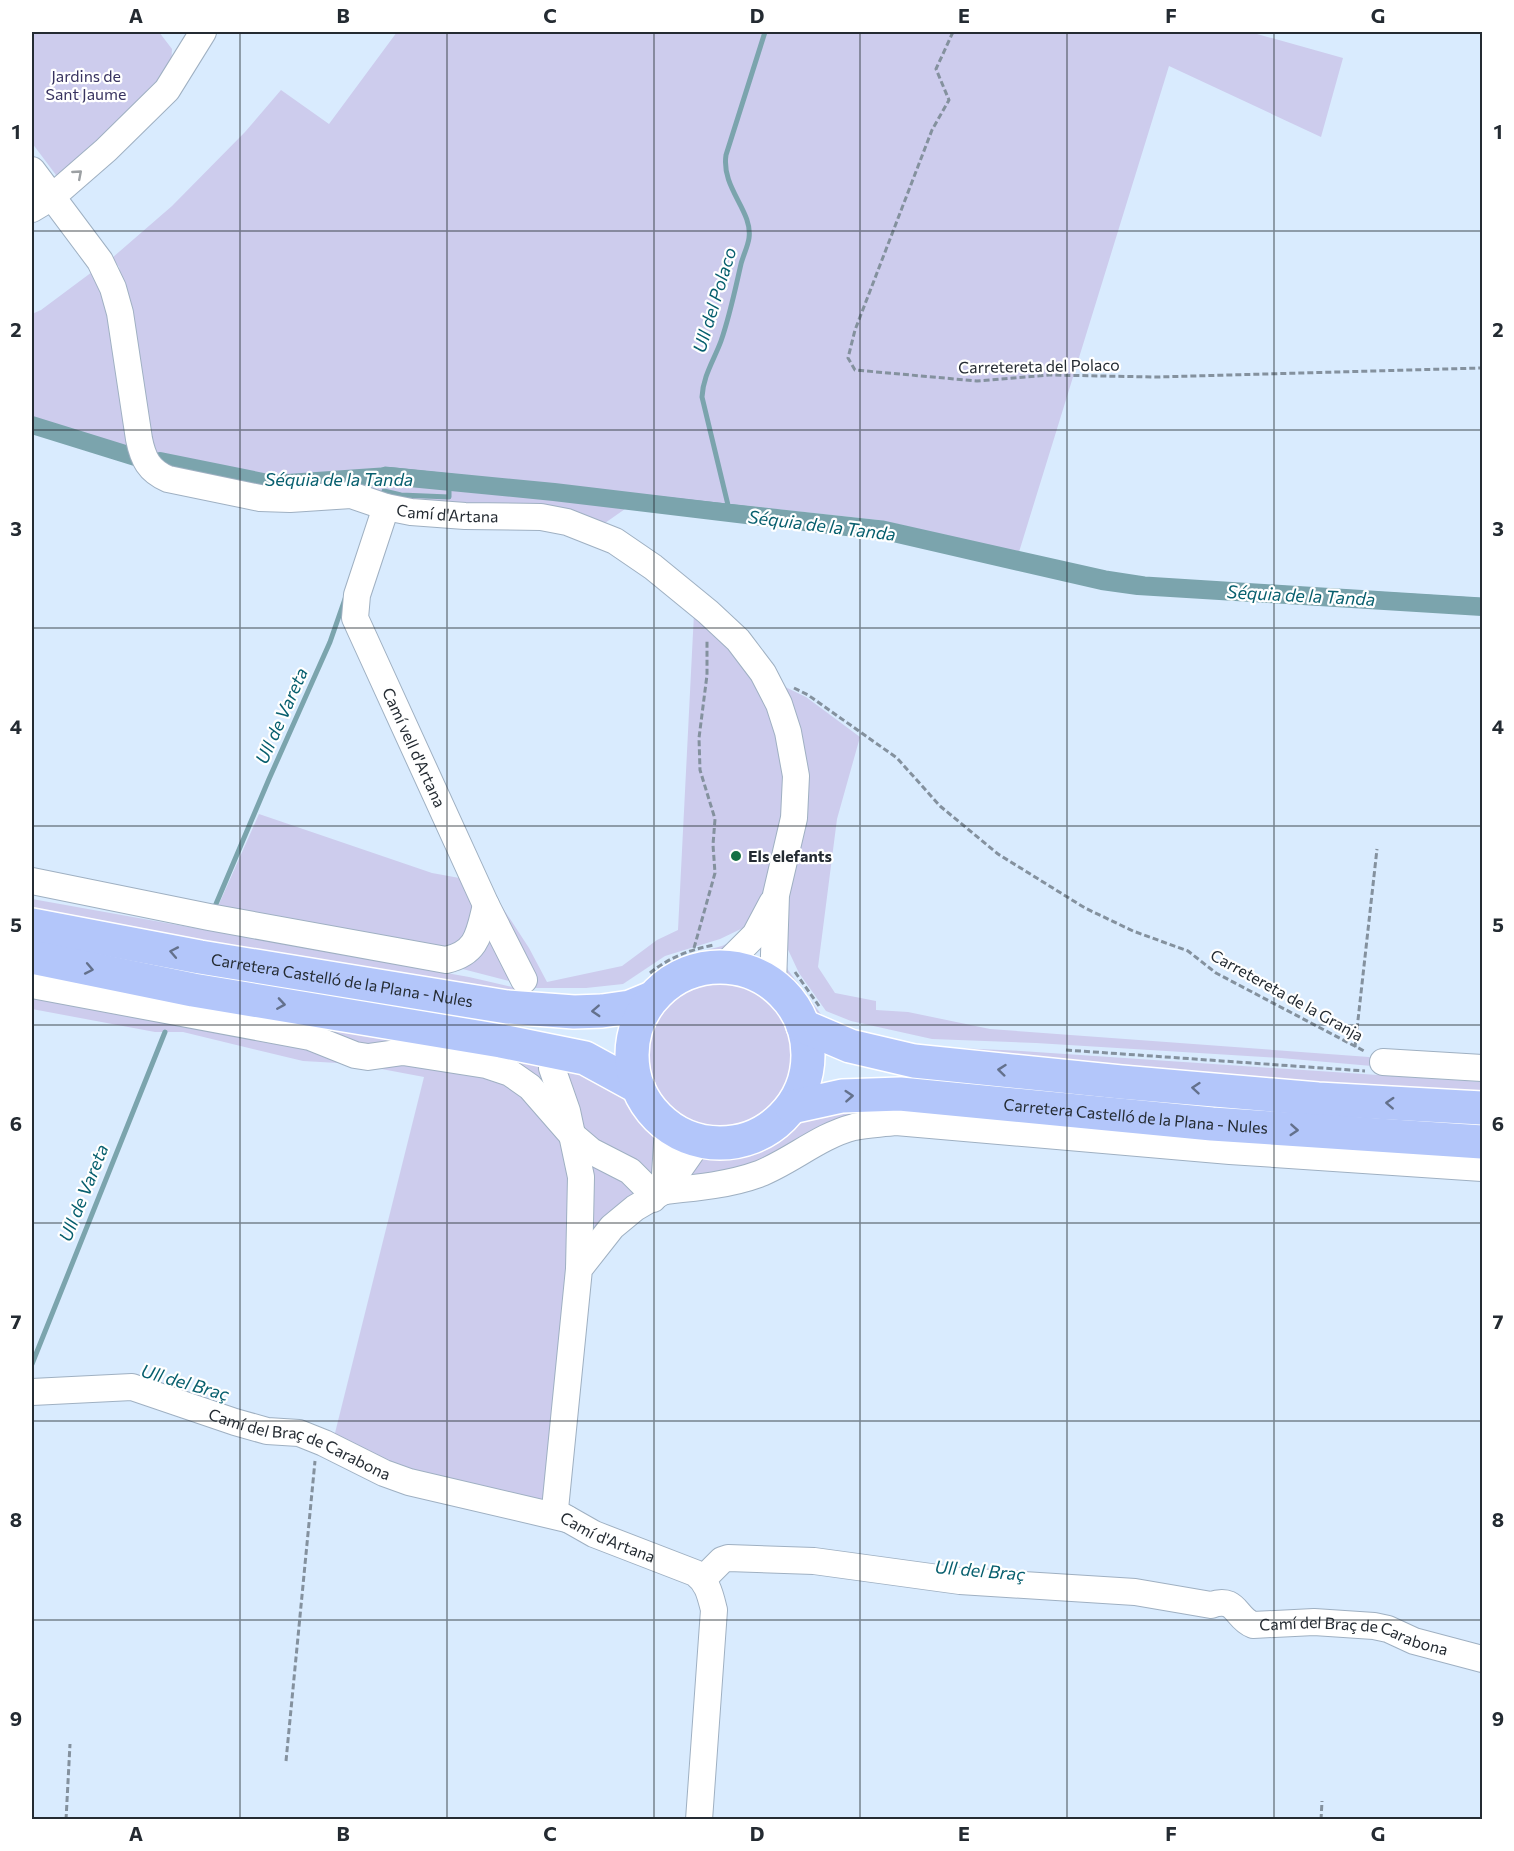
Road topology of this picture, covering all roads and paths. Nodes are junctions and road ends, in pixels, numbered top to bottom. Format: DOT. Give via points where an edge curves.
graph roads {
  1 [pos="953,32"];
  2 [pos="194,36"];
  3 [pos="32,170"];
  4 [pos="42,203"];
  5 [pos="1482,368"];
  6 [pos="386,507"];
  7 [pos="708,612"];
  8 [pos="763,673"];
  9 [pos="1377,849"];
  10 [pos="32,881"];
  11 [pos="776,895"];
  12 [pos="486,905"];
  13 [pos="32,925"];
  14 [pos="694,948"];
  15 [pos="32,957"];
  16 [pos="724,966"];
  17 [pos="524,980"];
  18 [pos="773,984"];
  19 [pos="32,985"];
  20 [pos="652,998"];
  21 [pos="803,1026"];
  22 [pos="1355,1047"];
  23 [pos="1383,1062"];
  24 [pos="552,1068"];
  25 [pos="1482,1068"];
  26 [pos="638,1088"];
  27 [pos="792,1107"];
  28 [pos="1482,1108"];
  29 [pos="668,1127"];
  30 [pos="571,1134"];
  31 [pos="699,1141"];
  32 [pos="1482,1142"];
  33 [pos="1482,1168"];
  34 [pos="658,1195"];
  35 [pos="579,1269"];
  36 [pos="32,1392"];
  37 [pos="317,1440"];
  38 [pos="567,1519"];
  39 [pos="703,1579"];
  40 [pos="1482,1659"];
  41 [pos="70,1744"];
  42 [pos="286,1761"];
  43 [pos="1322,1801"];
  44 [pos="66,1820"];
  45 [pos="699,1820"];
  46 [pos="1321,1820"];
  1 -- 5 [label="path, Carretereta del Polaco" via="936,69 949,100 932,130 855,330 848,358 855,370 977,381 1049,375 1156,377"];
  4 -- 2 [label="street, one-way" via="106,150 167,90"];
  3 -- 4 [label="street"];
  4 -- 6 [label="street, Camí d'Artana" via="100,261 113,288 139,440 149,468 168,478 260,498 351,495"];
  6 -- 7 [label="street, Camí d'Artana" via="567,522 615,541"];
  6 -- 12 [label="street, Camí vell d'Artana" via="357,595 356,618"];
  7 -- 8 [label="street, Camí d'Artana" via="738,640"];
  7 -- 14 [label="path" via="707,675 699,738 700,770 715,819 715,873"];
  8 -- 11 [label="street, Camí d'Artana" via="788,732 795,776 794,818"];
  8 -- 22 [label="path, Carretereta de la Granja" via="808,695 897,758 940,806 998,854 1085,908 1188,951 1216,973"];
  9 -- 22 [label="path"];
  10 -- 12 [label="street" via="446,960 473,946"];
  11 -- 16 [label="street, Camí d'Artana" via="755,935"];
  11 -- 18 [label="street, Camí d'Artana"];
  12 -- 17 [label="street, Camí vell d'Artana"];
  20 -- 13 [label="main road, Carretera Castelló de la Plana - Nules, one-way" via="630,1007 602,1011 507,1007"];
  15 -- 26 [label="main road, Carretera Castelló de la Plana - Nules, one-way" via="193,990 585,1058"];
  16 -- 18 [label="main road"];
  16 -- 20 [label="main road" via="684,974"];
  18 -- 21 [label="main road" via="791,1003"];
  19 -- 30 [label="street" via="310,1037 355,1055 403,1052 486,1065 510,1073 530,1087"];
  20 -- 26 [label="main road" via="636,1026 632,1057"];
  21 -- 27 [label="main road" via="808,1054 804,1082"];
  28 -- 21 [label="main road, Carretera Castelló de la Plana - Nules, one-way" via="1318,1099 914,1061 850,1046"];
  22 -- 23 [label="path, Carretereta de la Granja"];
  23 -- 25 [label="street"];
  24 -- 30 [label="street"];
  26 -- 29 [label="main road" via="650,1109"];
  27 -- 31 [label="main road" via="767,1131 734,1143"];
  27 -- 32 [label="main road, Carretera Castelló de la Plana - Nules, one-way" via="842,1096 900,1094 1212,1124"];
  29 -- 31 [label="main road"];
  29 -- 34 [label="street"];
  30 -- 34 [label="street" via="591,1151 630,1171"];
  30 -- 35 [label="street" via="581,1177"];
  31 -- 34 [label="street"];
  33 -- 34 [label="street" via="896,1122 855,1127 836,1134 756,1175"];
  34 -- 35 [label="street" via="612,1227"];
  35 -- 38 [label="street, Camí d'Artana" via="555,1509"];
  36 -- 37 [label="street, Camí del Braç de Carabona" via="132,1387 235,1422"];
  37 -- 38 [label="street, Camí del Braç de Carabona" via="409,1482"];
  37 -- 42 [label="path"];
  38 -- 39 [label="street, Camí d'Artana"];
  39 -- 40 [label="street, Camí del Braç de Carabona" via="728,1558 772,1558 960,1581 1135,1592 1211,1605 1229,1604 1254,1625 1314,1622 1374,1626"];
  39 -- 45 [label="street" via="714,1610"];
  41 -- 44 [label="path"];
  43 -- 46 [label="path"];
}
